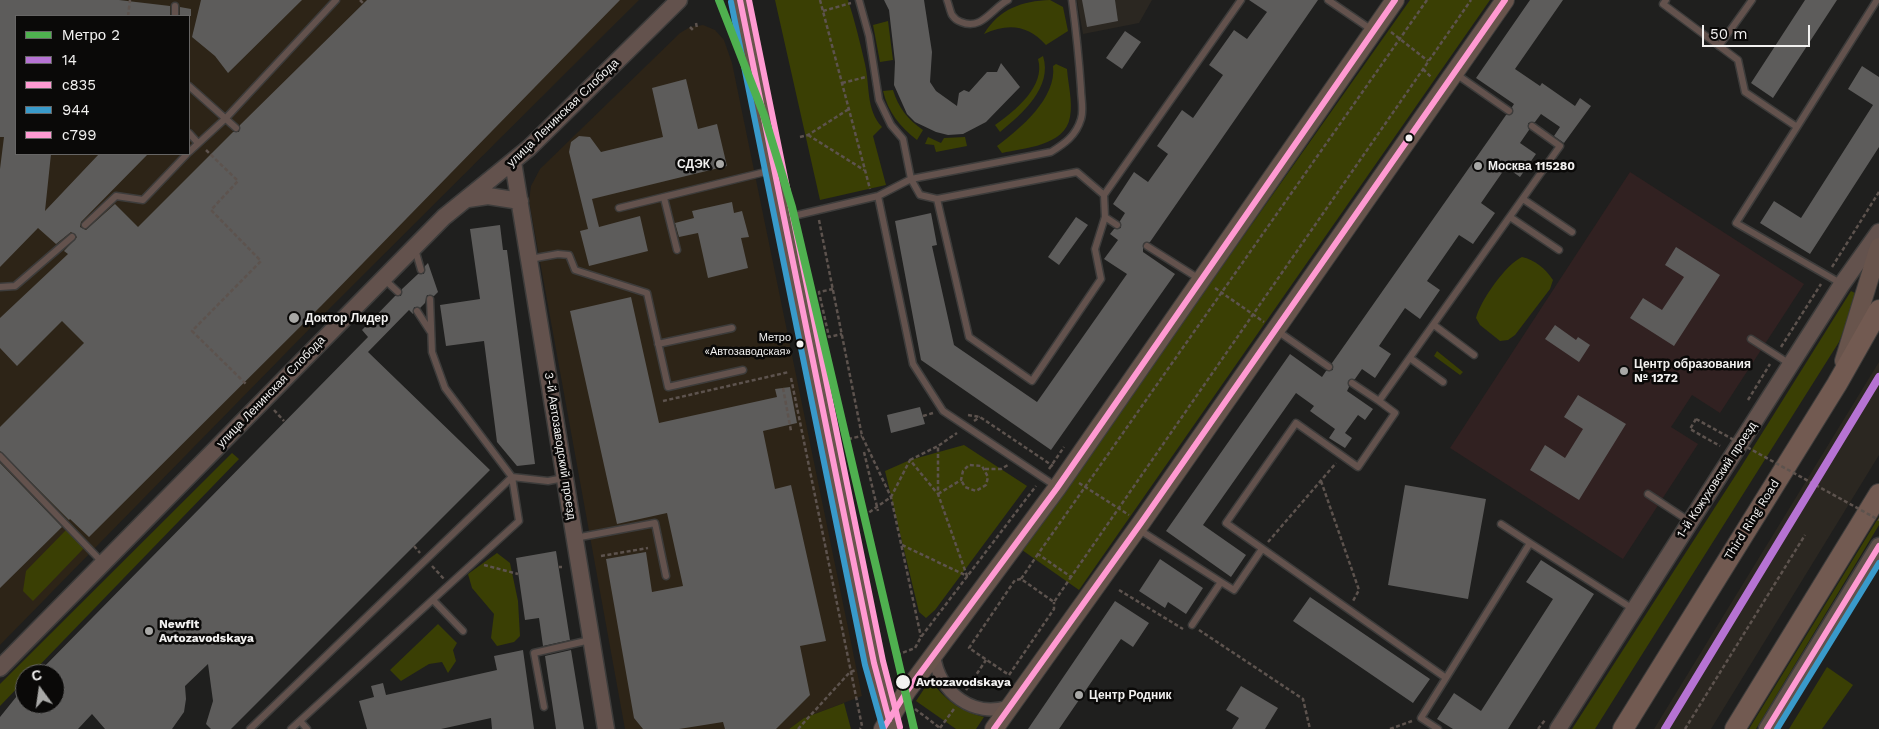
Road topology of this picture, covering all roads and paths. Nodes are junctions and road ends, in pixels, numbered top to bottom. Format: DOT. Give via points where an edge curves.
graph roads {
  1 [pos="130,0"];
  2 [pos="336,0"];
  3 [pos="360,0"];
  4 [pos="679,0"];
  5 [pos="740,0"];
  6 [pos="820,0"];
  7 [pos="859,0"];
  8 [pos="947,0"];
  9 [pos="1008,0"];
  10 [pos="1072,0"];
  11 [pos="1241,0"];
  12 [pos="1328,0"];
  13 [pos="1395,0"];
  14 [pos="1427,0"];
  15 [pos="1471,0"];
  16 [pos="1505,0"];
  17 [pos="1666,0"];
  18 [pos="1752,0"];
  19 [pos="1877,0"];
  20 [pos="363,3"];
  21 [pos="175,6"];
  22 [pos="823,11"];
  23 [pos="128,15"];
  24 [pos="175,15"];
  25 [pos="696,23"];
  26 [pos="1377,26"];
  27 [pos="690,27"];
  28 [pos="1399,40"];
  29 [pos="1719,46"];
  30 [pos="1428,61"];
  31 [pos="1453,72"];
  32 [pos="861,78"];
  33 [pos="842,83"];
  34 [pos="190,87"];
  35 [pos="849,109"];
  36 [pos="1509,111"];
  37 [pos="226,118"];
  38 [pos="1532,126"];
  39 [pos="1797,127"];
  40 [pos="236,128"];
  41 [pos="190,134"];
  42 [pos="808,135"];
  43 [pos="800,138"];
  44 [pos="198,143"];
  45 [pos="530,148"];
  46 [pos="190,151"];
  47 [pos="186,155"];
  48 [pos="513,162"];
  49 [pos="773,170"];
  50 [pos="865,171"];
  51 [pos="911,179"];
  52 [pos="1879,192"];
  53 [pos="1104,195"];
  54 [pos="876,197"];
  55 [pos="664,198"];
  56 [pos="937,199"];
  57 [pos="1523,199"];
  58 [pos="520,201"];
  59 [pos="462,202"];
  60 [pos="619,208"];
  61 [pos="816,208"];
  62 [pos="1105,216"];
  63 [pos="1510,217"];
  64 [pos="784,218"];
  65 [pos="85,225"];
  66 [pos="1117,225"];
  67 [pos="1572,232"];
  68 [pos="1879,232"];
  69 [pos="72,237"];
  70 [pos="414,246"];
  71 [pos="1147,246"];
  72 [pos="1879,247"];
  73 [pos="677,250"];
  74 [pos="1559,250"];
  75 [pos="529,259"];
  76 [pos="421,270"];
  77 [pos="1827,276"];
  78 [pos="384,278"];
  79 [pos="1205,282"];
  80 [pos="1842,284"];
  81 [pos="0,287"];
  82 [pos="833,289"];
  83 [pos="398,292"];
  84 [pos="1221,292"];
  85 [pos="430,299"];
  86 [pos="1879,310"];
  87 [pos="416,311"];
  88 [pos="1252,314"];
  89 [pos="1434,325"];
  90 [pos="1270,326"];
  91 [pos="732,328"];
  92 [pos="430,331"];
  93 [pos="842,334"];
  94 [pos="1751,339"];
  95 [pos="658,344"];
  96 [pos="1474,355"];
  97 [pos="1776,355"];
  98 [pos="1410,358"];
  99 [pos="1791,365"];
  100 [pos="1329,367"];
  101 [pos="743,370"];
  102 [pos="789,372"];
  103 [pos="790,378"];
  104 [pos="1443,382"];
  105 [pos="1352,383"];
  106 [pos="1837,384"];
  107 [pos="247,385"];
  108 [pos="783,388"];
  109 [pos="663,401"];
  110 [pos="1379,402"];
  111 [pos="1745,405"];
  112 [pos="273,409"];
  113 [pos="980,418"];
  114 [pos="284,421"];
  115 [pos="966,426"];
  116 [pos="1730,430"];
  117 [pos="791,431"];
  118 [pos="862,436"];
  119 [pos="1725,438"];
  120 [pos="848,439"];
  121 [pos="938,446"];
  122 [pos="864,452"];
  123 [pos="1715,454"];
  124 [pos="0,456"];
  125 [pos="1342,456"];
  126 [pos="910,460"];
  127 [pos="1051,465"];
  128 [pos="512,477"];
  129 [pos="565,478"];
  130 [pos="1042,478"];
  131 [pos="961,480"];
  132 [pos="1075,481"];
  133 [pos="1321,481"];
  134 [pos="1084,486"];
  135 [pos="1057,488"];
  136 [pos="938,494"];
  137 [pos="1648,494"];
  138 [pos="1879,494"];
  139 [pos="890,497"];
  140 [pos="1118,508"];
  141 [pos="878,511"];
  142 [pos="864,516"];
  143 [pos="1879,520"];
  144 [pos="1134,522"];
  145 [pos="1690,522"];
  146 [pos="1501,524"];
  147 [pos="1805,535"];
  148 [pos="575,538"];
  149 [pos="1530,542"];
  150 [pos="902,545"];
  151 [pos="1879,546"];
  152 [pos="648,548"];
  153 [pos="1262,549"];
  154 [pos="1038,554"];
  155 [pos="601,556"];
  156 [pos="473,562"];
  157 [pos="103,563"];
  158 [pos="518,574"];
  159 [pos="666,576"];
  160 [pos="967,576"];
  161 [pos="1071,577"];
  162 [pos="1021,579"];
  163 [pos="1221,582"];
  164 [pos="1119,590"];
  165 [pos="433,600"];
  166 [pos="1054,602"];
  167 [pos="1349,610"];
  168 [pos="1634,610"];
  169 [pos="1192,625"];
  170 [pos="463,631"];
  171 [pos="921,637"];
  172 [pos="591,640"];
  173 [pos="897,655"];
  174 [pos="934,655"];
  175 [pos="0,668"];
  176 [pos="856,670"];
  177 [pos="850,672"];
  178 [pos="1446,678"];
  179 [pos="1010,706"];
  180 [pos="544,707"];
  181 [pos="1549,713"];
  182 [pos="1421,718"];
  183 [pos="300,721"];
  184 [pos="888,726"];
  185 [pos="250,729"];
  186 [pos="291,729"];
  187 [pos="307,729"];
  188 [pos="606,729"];
  189 [pos="798,729"];
  190 [pos="860,729"];
  191 [pos="911,729"];
  192 [pos="941,729"];
  193 [pos="994,729"];
  194 [pos="1310,729"];
  195 [pos="1390,729"];
  196 [pos="1438,729"];
  197 [pos="1538,729"];
  198 [pos="1558,729"];
  199 [pos="1623,729"];
  200 [pos="1685,729"];
  201 [pos="1735,729"];
  202 [pos="1767,729"];
  1 -- 23 [label="path"];
  2 -- 37 [label="lane"];
  3 -- 20 [label="path"];
  4 -- 45 [label="street, улица Ленинская Слобода"];
  5 -- 49 [label="main road"];
  6 -- 22 [label="path"];
  7 -- 22 [label="path"];
  7 -- 51 [label="lane" via="869,36 879,100 891,125 903,139"];
  8 -- 9 [label="lane" via="958,21 974,25"];
  10 -- 51 [label="lane" via="1082,105 1082,118 1074,135 1051,152"];
  11 -- 53 [label="lane"];
  12 -- 26 [label="lane"];
  13 -- 26 [label="main road"];
  14 -- 28 [label="path"];
  15 -- 30 [label="path"];
  16 -- 31 [label="main road"];
  17 -- 29 [label="lane" via="1663,4"];
  18 -- 29 [label="lane"];
  19 -- 39 [label="lane"];
  21 -- 24 [label="lane"];
  22 -- 33 [label="path"];
  25 -- 27 [label="path" via="695,29"];
  26 -- 28 [label="path"];
  26 -- 79 [label="main road"];
  28 -- 30 [label="path"];
  28 -- 84 [label="path"];
  29 -- 39 [label="lane" via="1738,60 1745,92"];
  30 -- 88 [label="path"];
  31 -- 36 [label="lane"];
  31 -- 90 [label="main road"];
  32 -- 33 [label="path"];
  33 -- 35 [label="path"];
  34 -- 37 [label="lane"];
  35 -- 42 [label="path"];
  35 -- 50 [label="path"];
  37 -- 40 [label="lane"];
  37 -- 44 [label="lane"];
  38 -- 57 [label="lane" via="1560,146"];
  39 -- 77 [label="lane" via="1736,223"];
  41 -- 44 [label="lane"];
  42 -- 43 [label="path"];
  42 -- 50 [label="path"];
  44 -- 46 [label="lane"];
  44 -- 107 [label="path" via="238,181 211,210 261,261 192,331"];
  45 -- 48 [label="street, улица Ленинская Слобода"];
  45 -- 58 [label="street"];
  47 -- 65 [label="lane" via="143,200 116,196"];
  48 -- 58 [label="street, 3-й Автозаводский проезд"];
  48 -- 59 [label="street, улица Ленинская Слобода"];
  49 -- 55 [label="lane"];
  49 -- 64 [label="main road"];
  50 -- 54 [label="path"];
  51 -- 54 [label="lane"];
  51 -- 56 [label="lane" via="920,195"];
  52 -- 77 [label="path"];
  53 -- 56 [label="lane" via="1077,172"];
  53 -- 62 [label="lane"];
  54 -- 61 [label="lane"];
  54 -- 115 [label="lane" via="913,364 942,411"];
  55 -- 60 [label="lane"];
  55 -- 73 [label="lane"];
  56 -- 62 [label="lane" via="969,337 1032,381 1101,279 1095,249"];
  57 -- 63 [label="lane"];
  57 -- 67 [label="lane"];
  58 -- 59 [label="street" via="488,196"];
  58 -- 75 [label="street, 3-й Автозаводский проезд"];
  59 -- 70 [label="street, улица Ленинская Слобода"];
  61 -- 64 [label="lane"];
  61 -- 82 [label="path"];
  62 -- 66 [label="lane"];
  63 -- 74 [label="lane"];
  63 -- 89 [label="lane"];
  64 -- 184 [label="main road"];
  68 -- 80 [label="street, 1-й Кожуховский проезд"];
  69 -- 81 [label="lane" via="15,286"];
  70 -- 76 [label="lane"];
  70 -- 78 [label="street, улица Ленинская Слобода"];
  71 -- 79 [label="lane"];
  72 -- 106 [label="main road"];
  75 -- 95 [label="lane" via="570,255 575,270 647,293"];
  75 -- 129 [label="street, 3-й Автозаводский проезд"];
  77 -- 80 [label="lane"];
  77 -- 97 [label="path"];
  78 -- 83 [label="lane"];
  78 -- 157 [label="street, улица Ленинская Слобода"];
  79 -- 84 [label="path"];
  79 -- 135 [label="main road"];
  80 -- 99 [label="street, 1-й Кожуховский проезд"];
  82 -- 93 [label="path"];
  82 -- 93 [label="path" via="819,292 829,337"];
  84 -- 88 [label="path"];
  84 -- 134 [label="path"];
  85 -- 92 [label="lane"];
  86 -- 106 [label="main road, Third Ring Road"];
  87 -- 92 [label="lane"];
  88 -- 90 [label="path"];
  88 -- 140 [label="path"];
  89 -- 96 [label="lane"];
  89 -- 98 [label="lane"];
  90 -- 100 [label="lane"];
  90 -- 144 [label="main road"];
  91 -- 95 [label="lane"];
  92 -- 128 [label="lane" via="432,352 445,388"];
  93 -- 118 [label="path"];
  94 -- 97 [label="lane"];
  95 -- 101 [label="lane" via="668,387"];
  97 -- 99 [label="lane"];
  97 -- 111 [label="path"];
  98 -- 104 [label="lane"];
  98 -- 110 [label="lane"];
  99 -- 145 [label="street, 1-й Кожуховский проезд"];
  102 -- 109 [label="path"];
  103 -- 177 [label="path"];
  105 -- 110 [label="lane"];
  106 -- 199 [label="main road, Third Ring Road"];
  108 -- 117 [label="path"];
  110 -- 125 [label="lane" via="1395,413 1358,467"];
  112 -- 114 [label="path"];
  113 -- 115 [label="path"];
  115 -- 121 [label="path"];
  115 -- 130 [label="lane"];
  116 -- 119 [label="path"];
  118 -- 120 [label="path"];
  118 -- 139 [label="path"];
  121 -- 126 [label="path"];
  121 -- 136 [label="path"];
  122 -- 141 [label="path"];
  123 -- 143 [label="path, bridge" via="1720,446 1690,429 1696,419"];
  124 -- 157 [label="lane"];
  125 -- 133 [label="path"];
  125 -- 153 [label="lane" via="1296,423 1226,523"];
  126 -- 136 [label="path"];
  126 -- 139 [label="path"];
  127 -- 130 [label="path"];
  128 -- 129 [label="lane" via="548,481"];
  128 -- 156 [label="lane" via="519,521"];
  128 -- 185 [label="lane"];
  129 -- 148 [label="street, 3-й Автозаводский проезд"];
  130 -- 135 [label="lane"];
  130 -- 160 [label="path"];
  131 -- 131 [label="path" via="965,487 976,491 986,485 988,477 982,466 974,464 966,468"];
  131 -- 136 [label="path"];
  132 -- 134 [label="path"];
  133 -- 153 [label="path"];
  133 -- 167 [label="path" via="1359,590"];
  134 -- 140 [label="path"];
  134 -- 154 [label="path"];
  135 -- 174 [label="main road"];
  136 -- 160 [label="path"];
  137 -- 145 [label="lane"];
  138 -- 201 [label="main road"];
  139 -- 142 [label="path"];
  139 -- 150 [label="path"];
  140 -- 144 [label="path"];
  140 -- 161 [label="path"];
  144 -- 163 [label="lane"];
  144 -- 179 [label="main road"];
  145 -- 168 [label="street, 1-й Кожуховский проезд"];
  146 -- 149 [label="lane"];
  147 -- 200 [label="path"];
  148 -- 159 [label="lane" via="655,523"];
  148 -- 172 [label="street, 3-й Автозаводский проезд"];
  149 -- 168 [label="lane"];
  149 -- 178 [label="lane"];
  150 -- 160 [label="path"];
  150 -- 171 [label="path"];
  151 -- 202 [label="street"];
  152 -- 155 [label="path"];
  153 -- 163 [label="lane" via="1234,590"];
  153 -- 167 [label="lane"];
  154 -- 161 [label="path"];
  154 -- 162 [label="path"];
  156 -- 158 [label="path"];
  156 -- 165 [label="lane"];
  157 -- 175 [label="street, улица Ленинская Слобода"];
  160 -- 171 [label="path"];
  161 -- 166 [label="path"];
  162 -- 166 [label="path"];
  162 -- 166 [label="path" via="1015,580 969,648 986,660 1009,675 1054,609"];
  163 -- 169 [label="lane"];
  164 -- 169 [label="path" via="1182,630"];
  165 -- 170 [label="lane"];
  165 -- 183 [label="lane"];
  167 -- 178 [label="lane"];
  168 -- 198 [label="street, 1-й Кожуховский проезд"];
  169 -- 194 [label="path" via="1304,699"];
  171 -- 173 [label="path" via="915,648"];
  172 -- 180 [label="lane" via="534,653"];
  172 -- 188 [label="street, 3-й Автозаводский проезд"];
  174 -- 179 [label="street" via="946,685 963,702 987,711"];
  174 -- 184 [label="main road"];
  176 -- 177 [label="path"];
  177 -- 189 [label="path"];
  177 -- 190 [label="path"];
  178 -- 182 [label="lane"];
  179 -- 193 [label="main road"];
  181 -- 197 [label="path"];
  182 -- 195 [label="path"];
  182 -- 196 [label="lane"];
  183 -- 186 [label="lane"];
  183 -- 187 [label="lane"];
  191 -- 192 [label="path" via="911,707"];
}
